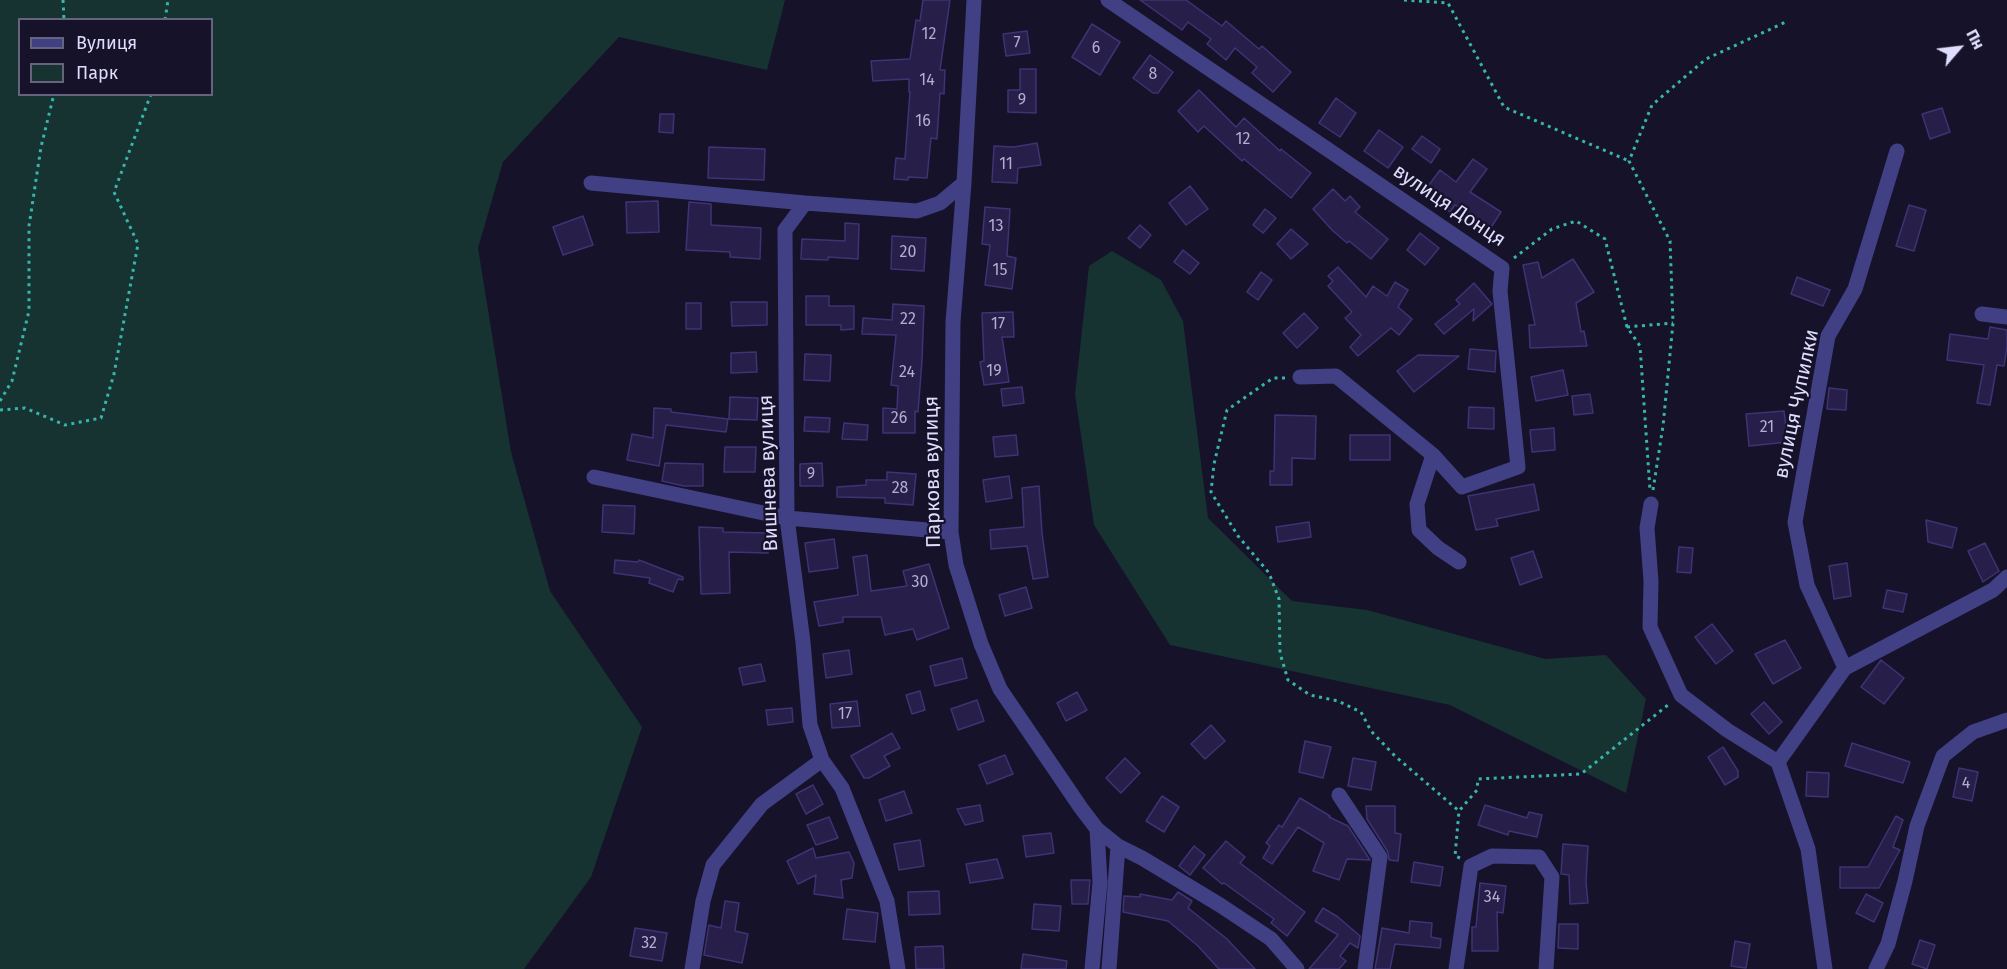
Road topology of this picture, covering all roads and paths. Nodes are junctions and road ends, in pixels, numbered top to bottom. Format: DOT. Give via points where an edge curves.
graph roads {
  1 [pos="63,0"];
  2 [pos="168,0"];
  3 [pos="974,0"];
  4 [pos="1108,0"];
  5 [pos="1404,0"];
  6 [pos="64,18"];
  7 [pos="165,18"];
  8 [pos="1788,21"];
  9 [pos="54,96"];
  10 [pos="150,96"];
  11 [pos="1897,151"];
  12 [pos="1629,161"];
  13 [pos="591,183"];
  14 [pos="964,183"];
  15 [pos="805,203"];
  16 [pos="1502,268"];
  17 [pos="1982,314"];
  18 [pos="2007,317"];
  19 [pos="1672,323"];
  20 [pos="1628,327"];
  21 [pos="1300,377"];
  22 [pos="0,401"];
  23 [pos="0,410"];
  24 [pos="1433,454"];
  25 [pos="594,477"];
  26 [pos="1651,504"];
  27 [pos="788,518"];
  28 [pos="951,532"];
  29 [pos="1459,562"];
  30 [pos="2007,577"];
  31 [pos="1845,668"];
  32 [pos="1681,695"];
  33 [pos="2007,720"];
  34 [pos="822,760"];
  35 [pos="1778,762"];
  36 [pos="1339,795"];
  37 [pos="1460,811"];
  38 [pos="1097,829"];
  39 [pos="1118,846"];
  40 [pos="1471,866"];
  41 [pos="692,969"];
  42 [pos="898,969"];
  43 [pos="1092,969"];
  44 [pos="1109,969"];
  45 [pos="1297,969"];
  46 [pos="1365,969"];
  47 [pos="1456,969"];
  48 [pos="1546,969"];
  49 [pos="1825,969"];
  50 [pos="1876,969"];
  1 -- 6 [label="path"];
  2 -- 7 [label="path"];
  3 -- 14 [label="street, Паркова вулиця"];
  4 -- 16 [label="street, вулиця Донця"];
  5 -- 12 [label="path" via="1448,3 1504,106"];
  8 -- 12 [label="path" via="1706,59 1652,105"];
  9 -- 22 [label="path" via="29,226 29,311 12,381"];
  10 -- 23 [label="path" via="114,192 138,244 114,374 101,418 65,425 25,408"];
  11 -- 31 [label="street, вулиця Чупилки" via="1855,289 1828,336 1795,522 1807,585"];
  12 -- 19 [label="path" via="1670,241"];
  13 -- 15 [label="street"];
  14 -- 15 [label="street" via="940,203 916,211"];
  14 -- 28 [label="street, Паркова вулиця" via="953,322"];
  15 -- 27 [label="street, Вишнева вулиця" via="785,230"];
  16 -- 20 [label="path" via="1552,229 1576,221 1605,239"];
  16 -- 24 [label="street, вулиця Донця" via="1500,291 1518,467 1462,487"];
  17 -- 18 [label="street"];
  19 -- 20 [label="path"];
  19 -- 26 [label="path"];
  20 -- 26 [label="path" via="1640,346"];
  21 -- 24 [label="street, вулиця Донця" via="1336,376"];
  21 -- 37 [label="path" via="1273,378 1227,410 1211,492 1238,536 1269,573 1279,599 1280,653 1288,680 1310,695 1338,701 1361,712 1371,731 1395,756"];
  24 -- 29 [label="street" via="1417,504 1419,530"];
  25 -- 27 [label="street"];
  26 -- 32 [label="street" via="1647,528 1650,627"];
  27 -- 28 [label="street"];
  27 -- 34 [label="street, Вишнева вулиця" via="810,725"];
  28 -- 38 [label="street, Паркова вулиця" via="956,565 1000,689"];
  30 -- 31 [label="street" via="1993,590"];
  31 -- 35 [label="street"];
  32 -- 35 [label="street" via="1726,730"];
  32 -- 37 [label="path" via="1581,774 1478,779 1477,790"];
  33 -- 50 [label="street" via="1973,732 1943,756 1917,826 1888,944"];
  34 -- 41 [label="street" via="762,804 713,865"];
  34 -- 42 [label="street, Вишнева вулиця" via="842,788 887,901"];
  35 -- 49 [label="street" via="1808,849"];
  36 -- 46 [label="street" via="1380,857"];
  37 -- 40 [label="path" via="1455,856"];
  38 -- 39 [label="street, Паркова вулиця"];
  38 -- 43 [label="street" via="1100,882"];
  39 -- 44 [label="street"];
  39 -- 45 [label="street, Паркова вулиця" via="1237,916 1270,939"];
  40 -- 47 [label="street"];
  40 -- 48 [label="street" via="1492,856 1539,857 1552,877"];
}
